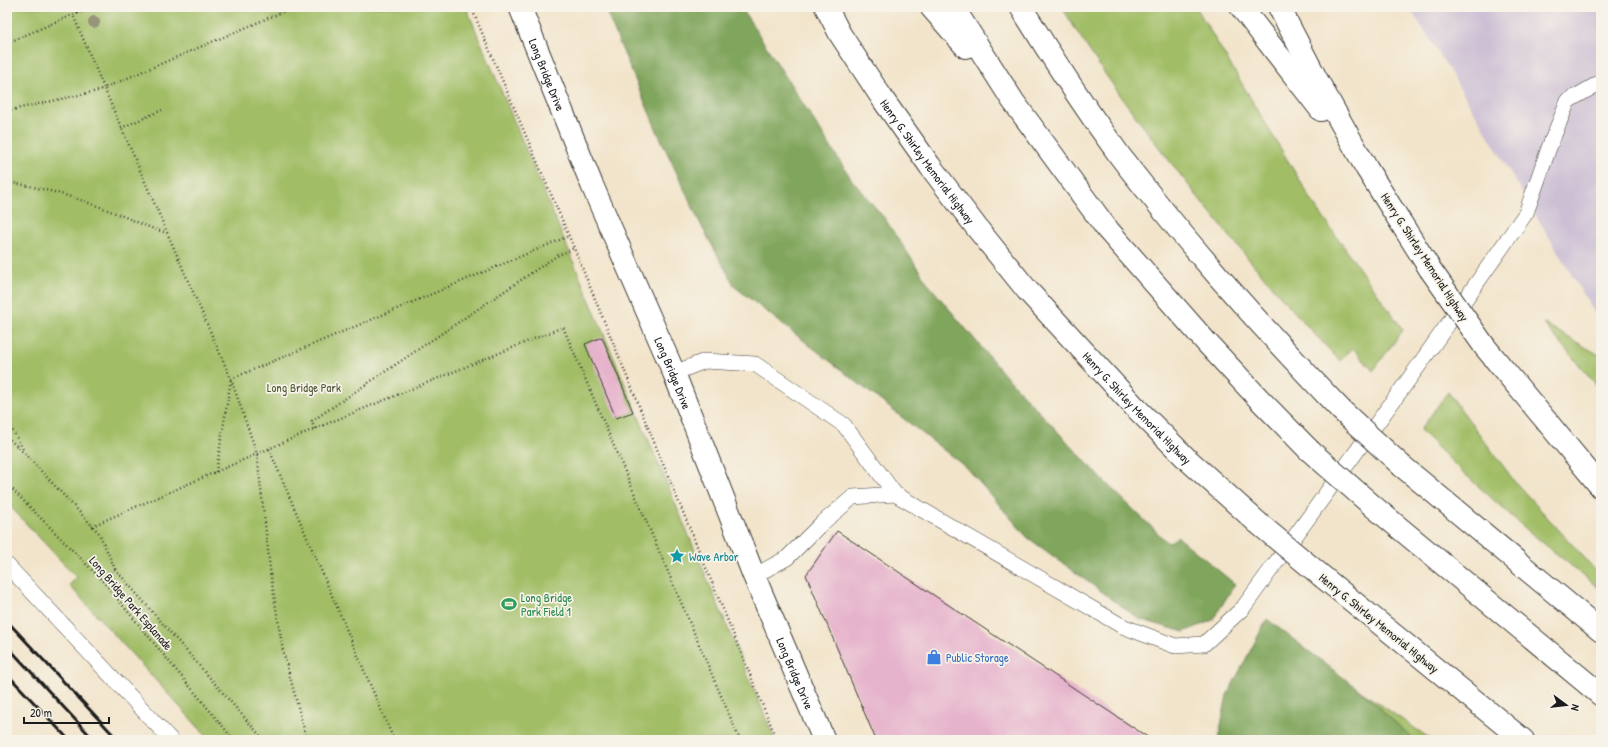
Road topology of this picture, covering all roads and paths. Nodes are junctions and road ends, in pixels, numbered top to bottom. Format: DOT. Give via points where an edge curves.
graph roads {
  1 [pos="75,7"];
  2 [pos="90,7"];
  3 [pos="104,7"];
  4 [pos="294,7"];
  5 [pos="471,7"];
  6 [pos="520,7"];
  7 [pos="819,7"];
  8 [pos="826,7"];
  9 [pos="931,7"];
  10 [pos="953,7"];
  11 [pos="1021,7"];
  12 [pos="1240,7"];
  13 [pos="1279,7"];
  14 [pos="77,13"];
  15 [pos="73,15"];
  16 [pos="840,34"];
  17 [pos="7,43"];
  18 [pos="1601,82"];
  19 [pos="104,88"];
  20 [pos="1013,101"];
  21 [pos="162,110"];
  22 [pos="7,111"];
  23 [pos="121,128"];
  24 [pos="1367,170"];
  25 [pos="7,182"];
  26 [pos="167,233"];
  27 [pos="569,236"];
  28 [pos="574,248"];
  29 [pos="674,374"];
  30 [pos="231,379"];
  31 [pos="7,420"];
  32 [pos="314,428"];
  33 [pos="7,437"];
  34 [pos="269,449"];
  35 [pos="257,454"];
  36 [pos="26,455"];
  37 [pos="216,472"];
  38 [pos="7,484"];
  39 [pos="1601,487"];
  40 [pos="895,494"];
  41 [pos="92,526"];
  42 [pos="7,565"];
  43 [pos="115,569"];
  44 [pos="754,576"];
  45 [pos="101,579"];
  46 [pos="1601,631"];
  47 [pos="1601,695"];
  48 [pos="171,740"];
  49 [pos="234,740"];
  50 [pos="264,740"];
  51 [pos="307,740"];
  52 [pos="394,740"];
  53 [pos="740,740"];
  54 [pos="777,740"];
  55 [pos="824,740"];
  56 [pos="1523,740"];
  1 -- 14 [label="path"];
  2 -- 14 [label="path"];
  3 -- 14 [label="path"];
  4 -- 19 [label="path"];
  5 -- 27 [label="path"];
  6 -- 29 [label="main road, Long Bridge Drive" via="592,185"];
  7 -- 16 [label="main road"];
  8 -- 16 [label="main road, Henry G. Shirley Memorial Highway"];
  9 -- 20 [label="main road"];
  10 -- 20 [label="main road"];
  11 -- 46 [label="main road, bridge" via="1121,157 1222,282 1278,344 1341,410 1402,466"];
  12 -- 24 [label="main road"];
  13 -- 24 [label="main road, Henry G. Shirley Memorial Highway"];
  14 -- 15 [label="path"];
  15 -- 17 [label="path"];
  15 -- 19 [label="path"];
  16 -- 56 [label="main road, Henry G. Shirley Memorial Highway, bridge" via="884,101 976,228 1027,290 1134,406 1187,460 1258,523"];
  18 -- 40 [label="lane" via="1568,100 1526,214 1243,608 1204,644 1175,646 1122,626"];
  19 -- 22 [label="path"];
  19 -- 23 [label="path"];
  20 -- 47 [label="main road, bridge" via="1107,229 1207,343 1309,450"];
  21 -- 23 [label="path"];
  23 -- 26 [label="path"];
  24 -- 39 [label="main road, Henry G. Shirley Memorial Highway, bridge" via="1430,269 1485,348"];
  25 -- 26 [label="path" via="109,210"];
  26 -- 30 [label="path"];
  27 -- 28 [label="path"];
  27 -- 30 [label="path"];
  28 -- 32 [label="path" via="555,257 312,421"];
  28 -- 54 [label="path"];
  29 -- 40 [label="lane" via="705,362 755,364 844,425"];
  29 -- 44 [label="main road, Long Bridge Drive"];
  30 -- 35 [label="path"];
  30 -- 37 [label="path"];
  31 -- 36 [label="path"];
  32 -- 34 [label="path"];
  32 -- 53 [label="path" via="563,327"];
  33 -- 36 [label="path"];
  34 -- 35 [label="path"];
  34 -- 52 [label="path"];
  35 -- 37 [label="path"];
  35 -- 51 [label="path" via="271,577 282,643"];
  36 -- 41 [label="path"];
  37 -- 41 [label="path"];
  38 -- 45 [label="path, Long Bridge Park Esplanade"];
  40 -- 44 [label="lane" via="853,497 787,558"];
  41 -- 43 [label="path" via="99,533"];
  42 -- 48 [label="lane"];
  43 -- 45 [label="path"];
  43 -- 50 [label="path"];
  44 -- 55 [label="main road, Long Bridge Drive"];
  45 -- 49 [label="path, Long Bridge Park Esplanade"];
}
